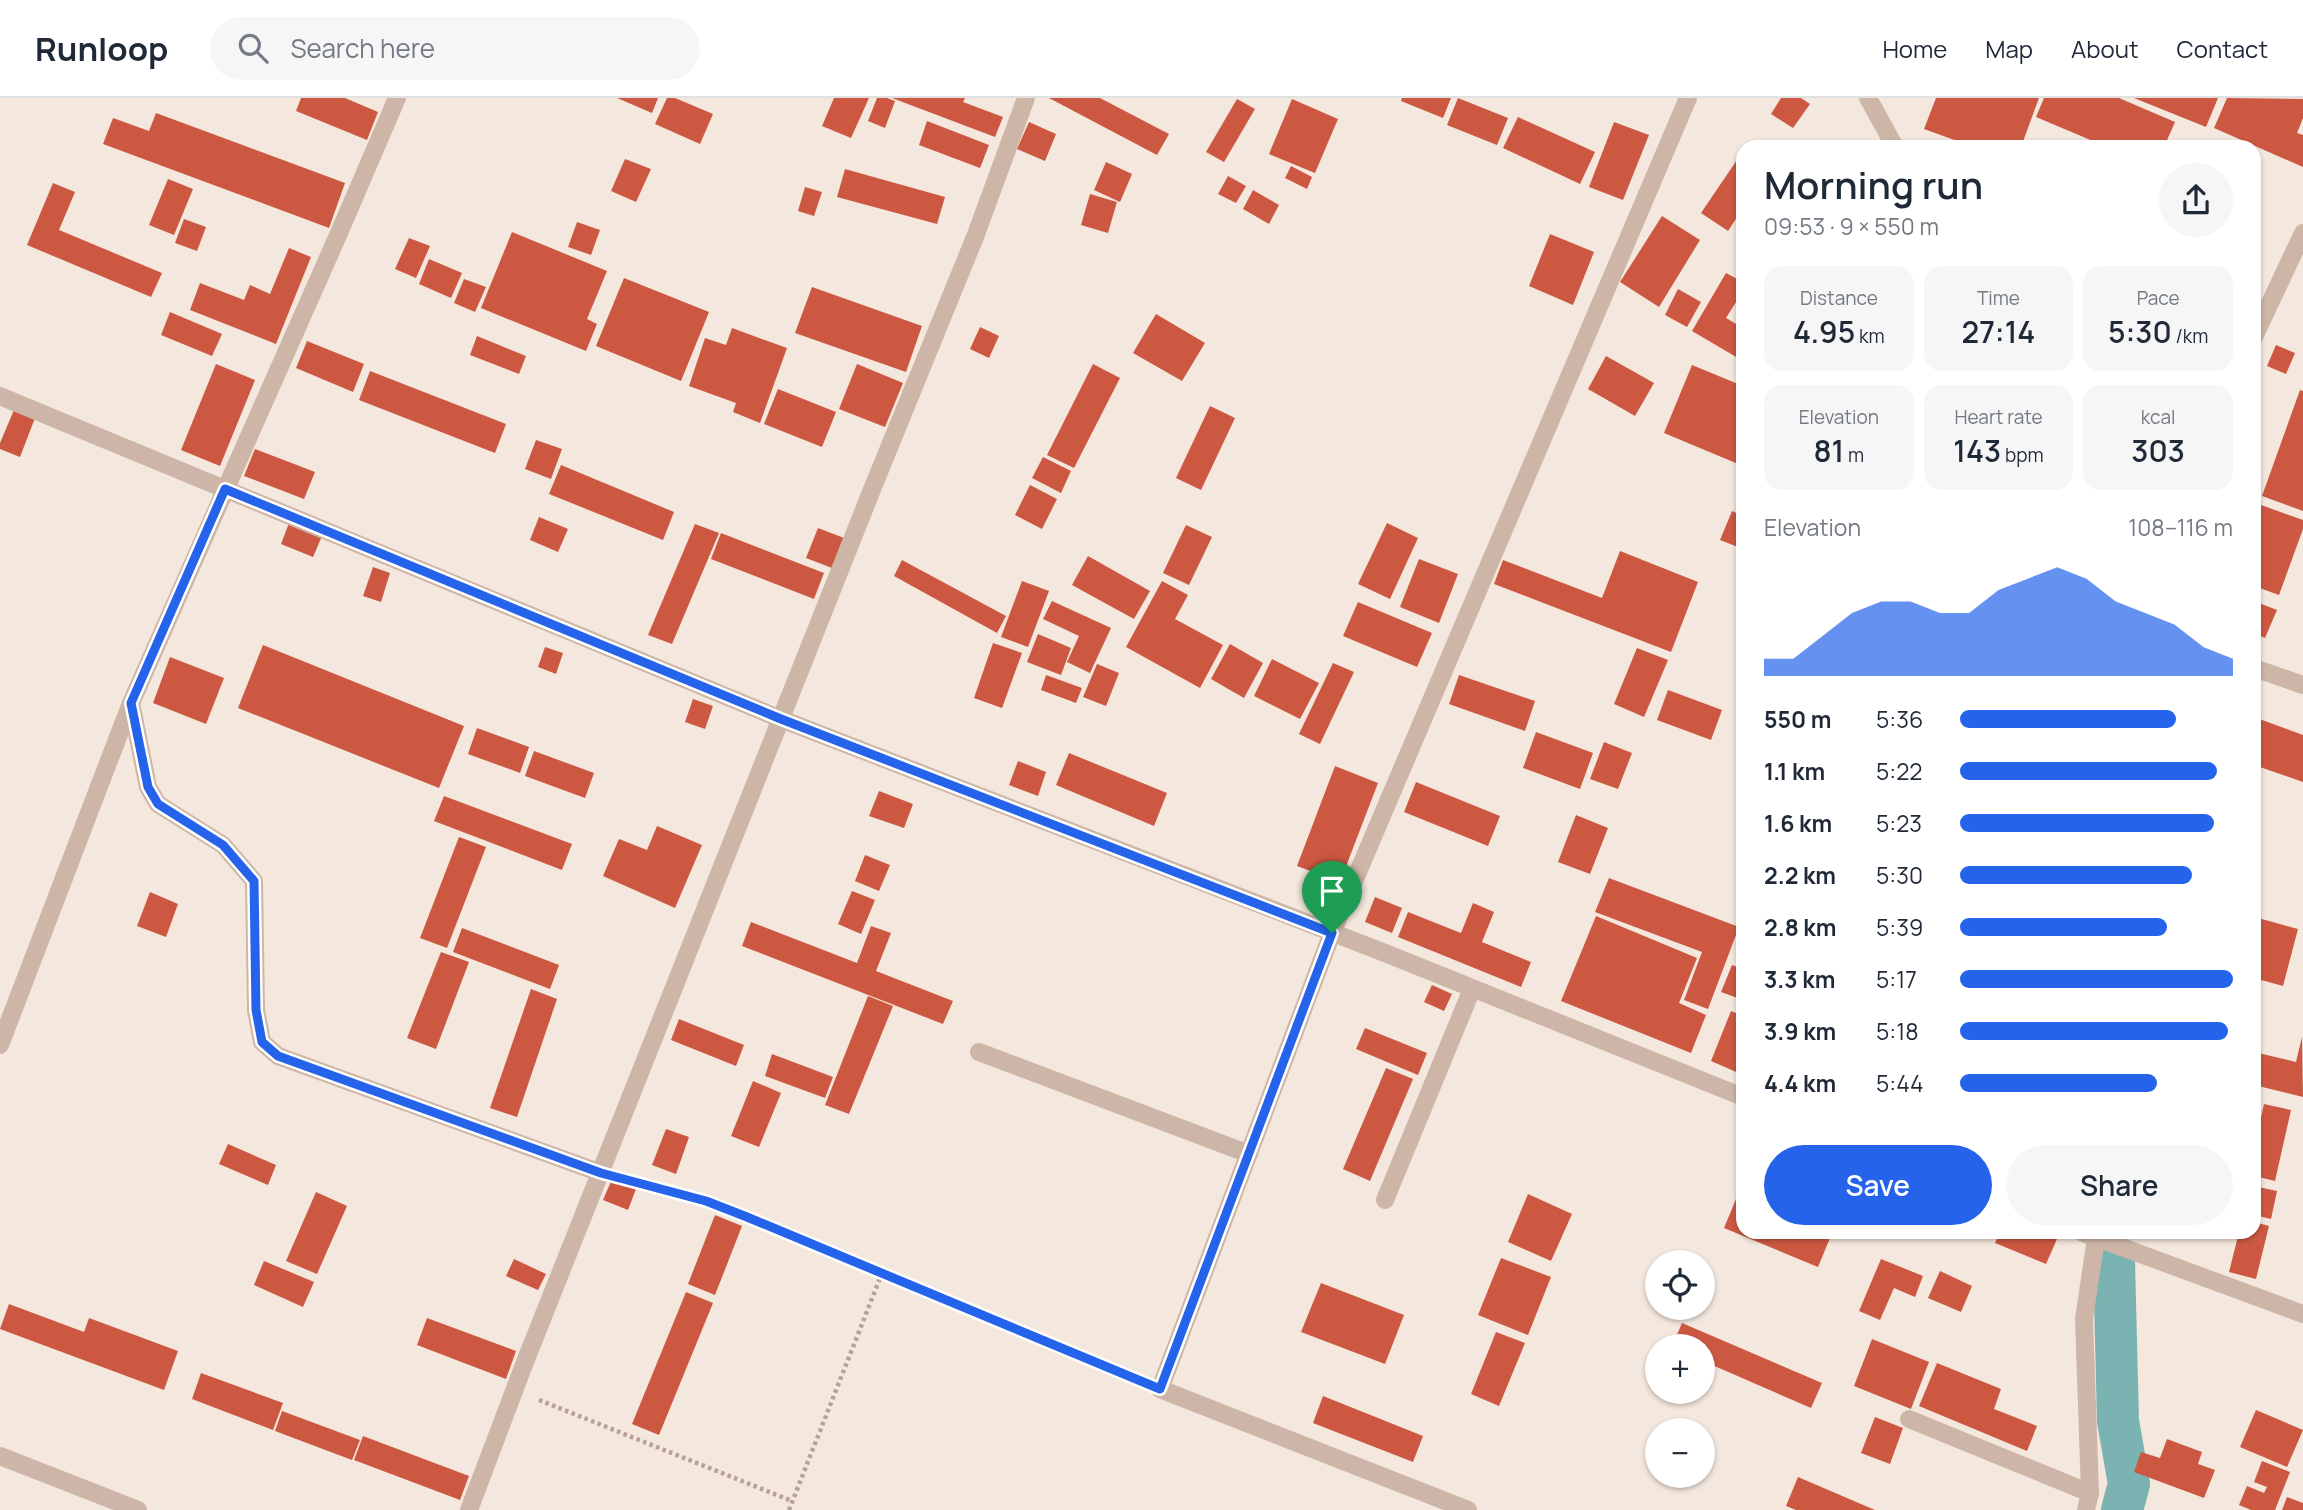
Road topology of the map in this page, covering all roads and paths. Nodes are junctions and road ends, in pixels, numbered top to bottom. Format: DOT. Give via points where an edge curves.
graph roads {
  1 [pos="397,98"];
  2 [pos="1026,98"];
  3 [pos="1688,98"];
  4 [pos="1868,98"];
  5 [pos="1891,140"];
  6 [pos="2303,233"];
  7 [pos="2261,322"];
  8 [pos="0,396"];
  9 [pos="225,489"];
  10 [pos="2261,670"];
  11 [pos="2303,685"];
  12 [pos="131,703"];
  13 [pos="781,719"];
  14 [pos="1332,933"];
  15 [pos="1472,989"];
  16 [pos="0,1045"];
  17 [pos="978,1052"];
  18 [pos="1736,1094"];
  19 [pos="1249,1154"];
  20 [pos="601,1173"];
  21 [pos="1385,1200"];
  22 [pos="2089,1239"];
  23 [pos="2126,1240"];
  24 [pos="882,1273"];
  25 [pos="2303,1314"];
  26 [pos="1160,1389"];
  27 [pos="514,1391"];
  28 [pos="1909,1419"];
  29 [pos="0,1456"];
  30 [pos="792,1501"];
  31 [pos="2088,1501"];
  32 [pos="1458,1508"];
  33 [pos="138,1510"];
  34 [pos="469,1510"];
  35 [pos="789,1510"];
  1 -- 9 [label="street"];
  2 -- 13 [label="street" via="975,237"];
  3 -- 14 [label="street"];
  4 -- 5 [label="street"];
  6 -- 7 [label="street"];
  8 -- 9 [label="street"];
  9 -- 12 [label="street"];
  9 -- 13 [label="street"];
  10 -- 11 [label="street"];
  12 -- 16 [label="street"];
  12 -- 20 [label="street" via="148,787 158,804 223,845 254,881 256,1010 262,1042 278,1056"];
  13 -- 14 [label="street"];
  13 -- 20 [label="street"];
  14 -- 15 [label="street"];
  14 -- 19 [label="street"];
  15 -- 18 [label="street"];
  15 -- 21 [label="street"];
  17 -- 19 [label="street"];
  19 -- 26 [label="street"];
  20 -- 24 [label="path" via="706,1201"];
  20 -- 27 [label="street"];
  22 -- 31 [label="street" via="2084,1319"];
  23 -- 25 [label="street"];
  24 -- 26 [label="path"];
  24 -- 30 [label="path"];
  26 -- 32 [label="street"];
  27 -- 30 [label="path"];
  27 -- 34 [label="street"];
  28 -- 31 [label="street"];
  29 -- 33 [label="street"];
  30 -- 35 [label="path"];
}
